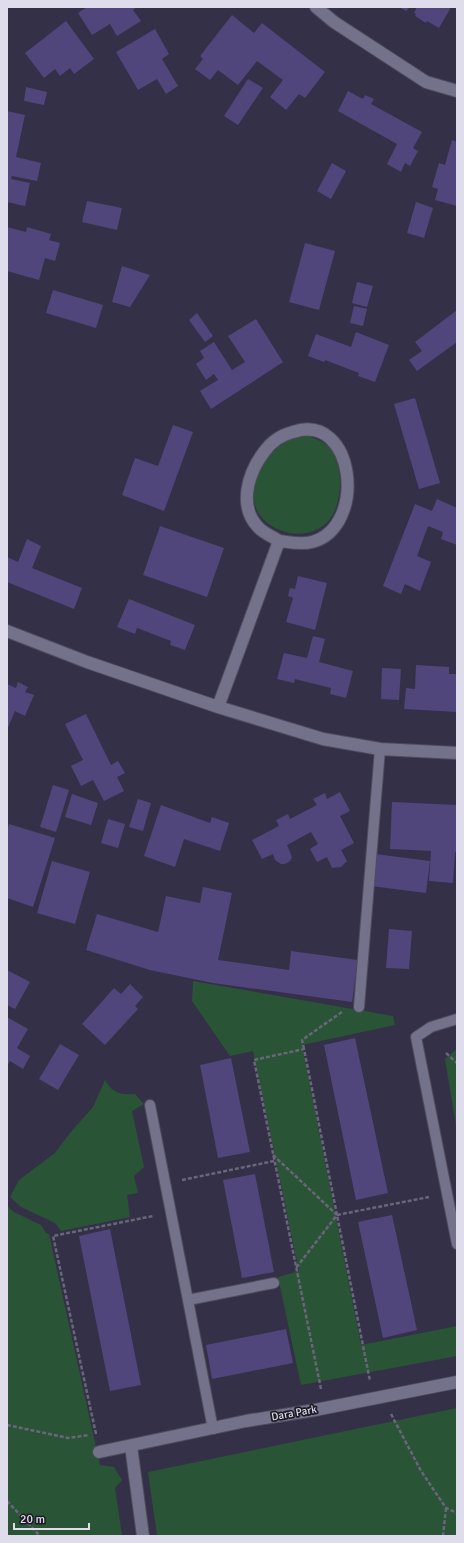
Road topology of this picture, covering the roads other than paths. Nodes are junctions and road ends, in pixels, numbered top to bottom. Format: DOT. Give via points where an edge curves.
graph roads {
  1 [pos="316,7"];
  2 [pos="457,91"];
  3 [pos="279,540"];
  4 [pos="7,631"];
  5 [pos="218,707"];
  6 [pos="380,749"];
  7 [pos="457,753"];
  8 [pos="359,1007"];
  9 [pos="457,1019"];
  10 [pos="150,1105"];
  11 [pos="457,1244"];
  12 [pos="274,1283"];
  13 [pos="188,1300"];
  14 [pos="457,1382"];
  15 [pos="213,1429"];
  16 [pos="131,1446"];
  17 [pos="99,1452"];
  18 [pos="143,1536"];
  1 -- 2 [label="street" via="334,22 426,82"];
  3 -- 3 [label="street" via="258,528 251,516 246,499 256,463 269,445 284,435 302,429 317,431 329,437 339,448 345,461 348,482 346,501 339,522 328,535 312,542 298,544"];
  3 -- 5 [label="street"];
  4 -- 5 [label="street" via="87,662"];
  5 -- 6 [label="street" via="323,739"];
  6 -- 7 [label="street"];
  6 -- 8 [label="lane"];
  9 -- 11 [label="lane" via="431,1027 416,1037"];
  10 -- 13 [label="lane"];
  12 -- 13 [label="lane"];
  13 -- 15 [label="lane"];
  14 -- 15 [label="street, Dara Park"];
  15 -- 16 [label="street, Dara Park"];
  16 -- 17 [label="street, Dara Park"];
  16 -- 18 [label="street"];
}
